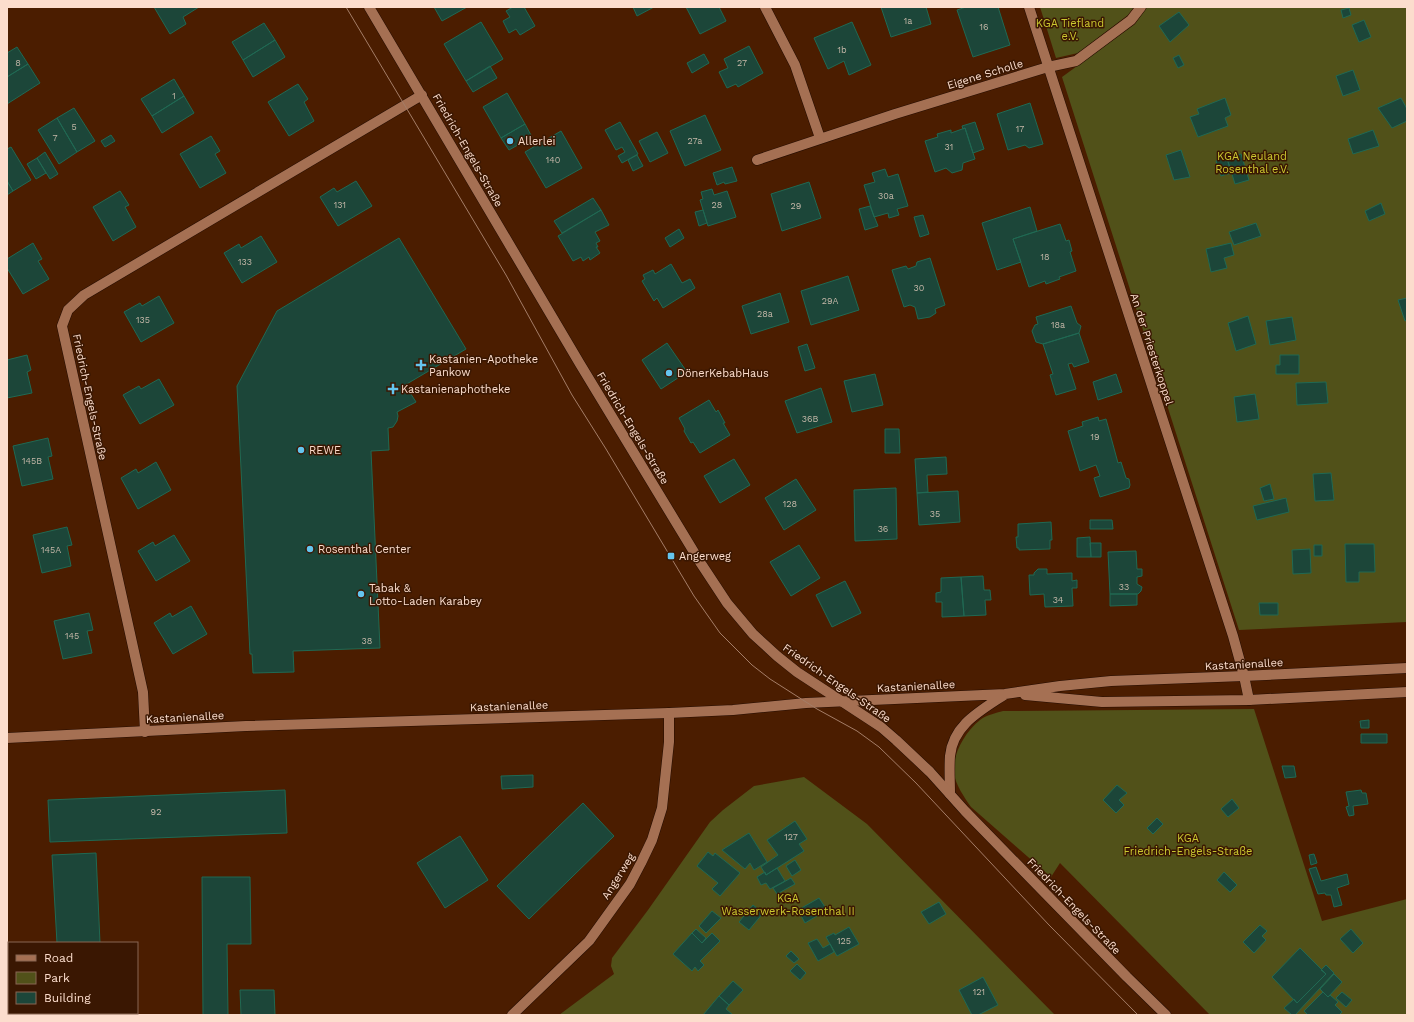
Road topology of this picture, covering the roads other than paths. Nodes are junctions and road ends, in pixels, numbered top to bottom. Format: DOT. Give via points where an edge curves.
graph roads {
  1 [pos="369,7"];
  2 [pos="765,7"];
  3 [pos="1029,7"];
  4 [pos="1141,7"];
  5 [pos="1048,67"];
  6 [pos="422,95"];
  7 [pos="820,138"];
  8 [pos="757,160"];
  9 [pos="1407,668"];
  10 [pos="1244,676"];
  11 [pos="1407,692"];
  12 [pos="1008,694"];
  13 [pos="1249,700"];
  14 [pos="843,702"];
  15 [pos="669,713"];
  16 [pos="145,732"];
  17 [pos="7,738"];
  18 [pos="950,794"];
  19 [pos="512,1015"];
  20 [pos="1166,1015"];
  1 -- 6 [label="street, Friedrich-Engels-Straße"];
  2 -- 7 [label="street" via="795,65"];
  3 -- 5 [label="street, An der Priesterkoppel"];
  4 -- 5 [label="street, Eigene Scholle" via="1131,20 1076,62"];
  5 -- 7 [label="street, Eigene Scholle"];
  5 -- 10 [label="street, An der Priesterkoppel"];
  6 -- 14 [label="street, Friedrich-Engels-Straße" via="588,378 727,604 753,634 777,656"];
  6 -- 16 [label="street, Friedrich-Engels-Straße" via="84,295 68,310 62,326 143,692"];
  7 -- 8 [label="street, Eigene Scholle"];
  9 -- 10 [label="street, Kastanienallee"];
  10 -- 12 [label="street, Kastanienallee" via="1111,681"];
  10 -- 13 [label="street, An der Priesterkoppel"];
  11 -- 13 [label="street, Kastanienallee"];
  12 -- 13 [label="street, Kastanienallee" via="1102,702"];
  12 -- 14 [label="street, Kastanienallee"];
  12 -- 18 [label="street" via="973,716 959,731 950,755"];
  14 -- 15 [label="street, Kastanienallee"];
  14 -- 18 [label="street, Friedrich-Engels-Straße" via="881,727"];
  15 -- 16 [label="street, Kastanienallee" via="405,720"];
  15 -- 19 [label="street, Angerweg" via="669,742 662,808 652,840 641,863 630,884 589,941"];
  16 -- 17 [label="street, Kastanienallee"];
  18 -- 20 [label="street, Friedrich-Engels-Straße"];
}
